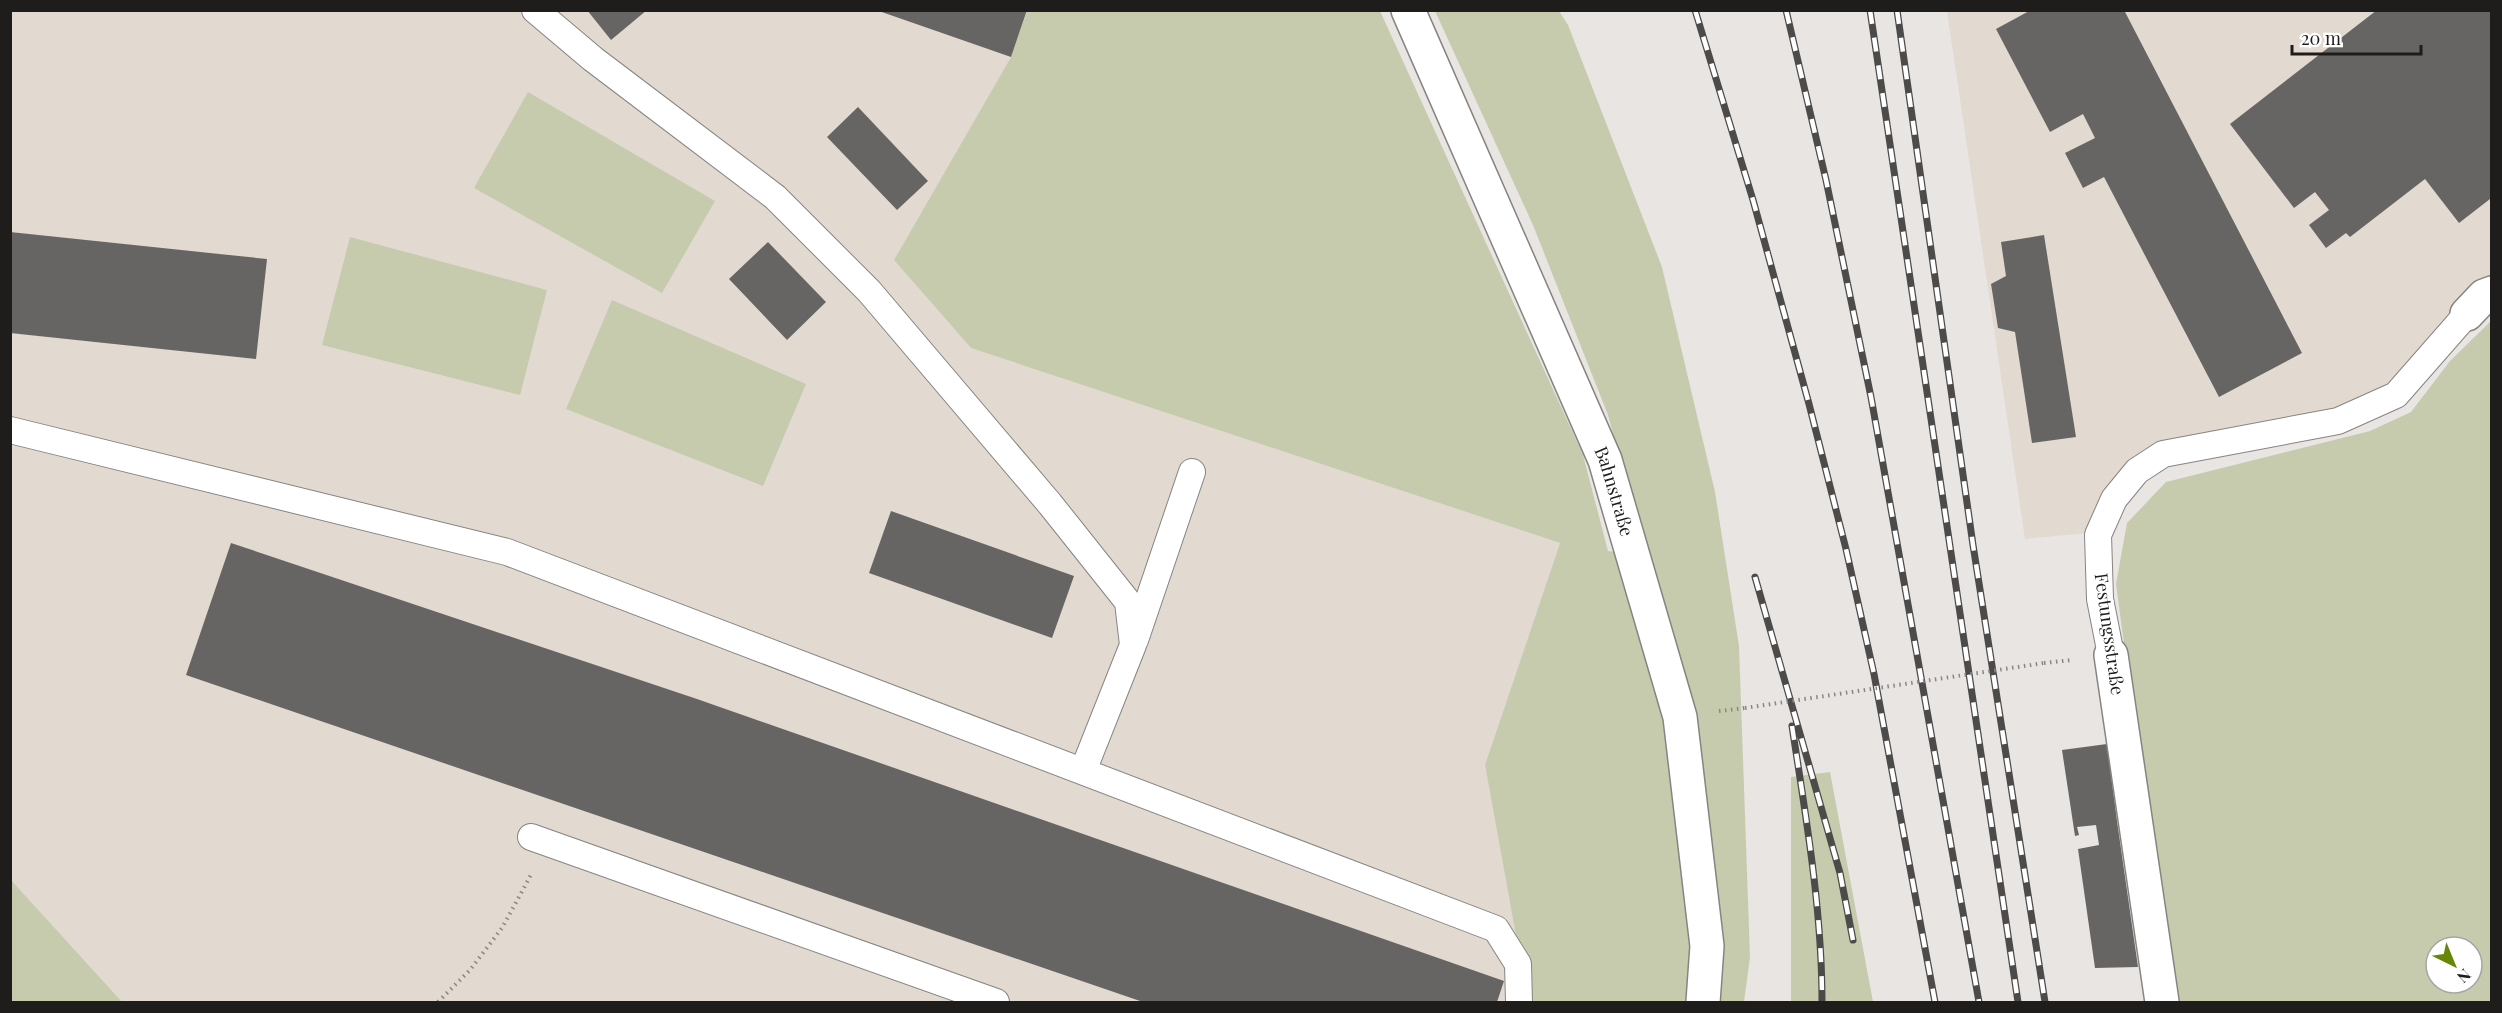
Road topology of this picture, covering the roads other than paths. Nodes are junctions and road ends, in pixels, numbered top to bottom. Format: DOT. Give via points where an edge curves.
graph roads {
  1 [pos="535,10"];
  2 [pos="1408,10"];
  3 [pos="2492,293"];
  4 [pos="2467,314"];
  5 [pos="10,430"];
  6 [pos="1192,472"];
  7 [pos="1133,645"];
  8 [pos="2111,655"];
  9 [pos="1083,771"];
  10 [pos="538,839"];
  11 [pos="996,1002"];
  12 [pos="1519,1002"];
  13 [pos="1703,1002"];
  14 [pos="2162,1002"];
  1 -- 7 [label="lane" via="593,59 775,197 869,291 1128,602"];
  2 -- 13 [label="street, Bahnstraße" via="1605,460 1680,717 1707,946"];
  3 -- 4 [label="street, Festungsstraße"];
  4 -- 8 [label="lane, Festungsstraße" via="2396,395 2338,421 2163,454 2137,471 2114,499 2098,535 2100,599"];
  5 -- 9 [label="lane" via="507,552"];
  6 -- 7 [label="lane"];
  7 -- 9 [label="lane"];
  8 -- 14 [label="street, Festungsstraße"];
  9 -- 12 [label="lane" via="1496,929 1518,964"];
  10 -- 11 [label="lane"];
}
